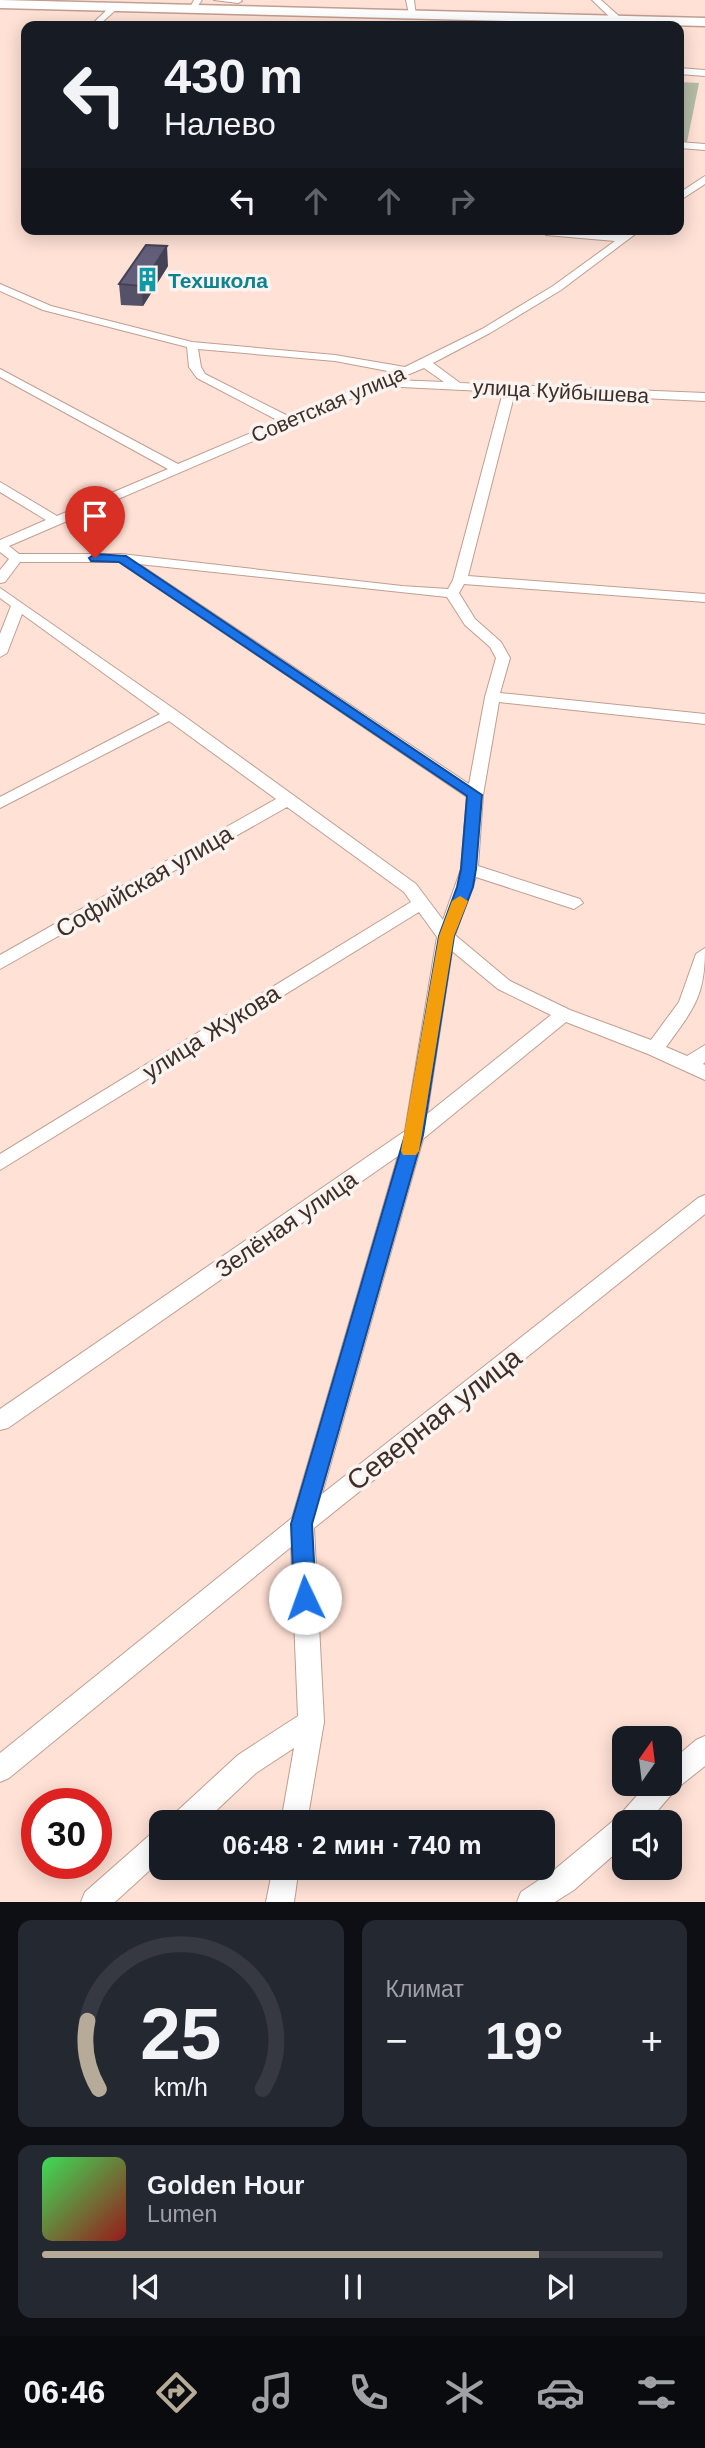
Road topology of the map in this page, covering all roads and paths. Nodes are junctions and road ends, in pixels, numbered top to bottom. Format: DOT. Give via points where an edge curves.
graph roads {
  1 [pos="218,0"];
  2 [pos="410,0"];
  3 [pos="596,0"];
  4 [pos="0,4"];
  5 [pos="195,4"];
  6 [pos="237,4"];
  7 [pos="115,6"];
  8 [pos="413,14"];
  9 [pos="618,20"];
  10 [pos="99,21"];
  11 [pos="559,21"];
  12 [pos="599,21"];
  13 [pos="662,21"];
  14 [pos="684,22"];
  15 [pos="705,22"];
  16 [pos="684,71"];
  17 [pos="705,73"];
  18 [pos="684,145"];
  19 [pos="705,147"];
  20 [pos="703,182"];
  21 [pos="684,195"];
  22 [pos="560,235"];
  23 [pos="629,235"];
  24 [pos="625,238"];
  25 [pos="0,287"];
  26 [pos="192,345"];
  27 [pos="425,363"];
  28 [pos="405,371"];
  29 [pos="0,372"];
  30 [pos="378,383"];
  31 [pos="457,386"];
  32 [pos="510,388"];
  33 [pos="705,397"];
  34 [pos="289,421"];
  35 [pos="178,469"];
  36 [pos="0,486"];
  37 [pos="56,522"];
  38 [pos="0,545"];
  39 [pos="16,558"];
  40 [pos="121,558"];
  41 [pos="0,579"];
  42 [pos="460,580"];
  43 [pos="0,592"];
  44 [pos="452,593"];
  45 [pos="705,598"];
  46 [pos="18,605"];
  47 [pos="0,653"];
  48 [pos="492,697"];
  49 [pos="172,714"];
  50 [pos="705,719"];
  51 [pos="475,795"];
  52 [pos="288,799"];
  53 [pos="0,803"];
  54 [pos="469,869"];
  55 [pos="423,902"];
  56 [pos="574,903"];
  57 [pos="446,936"];
  58 [pos="705,954"];
  59 [pos="0,963"];
  60 [pos="564,1014"];
  61 [pos="655,1048"];
  62 [pos="700,1063"];
  63 [pos="414,1135"];
  64 [pos="0,1163"];
  65 [pos="705,1203"];
  66 [pos="0,1421"];
  67 [pos="302,1524"];
  68 [pos="311,1722"];
  69 [pos="705,1749"];
  70 [pos="0,1769"];
  71 [pos="682,1769"];
  72 [pos="654,1796"];
  73 [pos="197,1810"];
  74 [pos="296,1810"];
  75 [pos="640,1810"];
  76 [pos="612,1839"];
  77 [pos="149,1853"];
  78 [pos="284,1880"];
  79 [pos="95,1902"];
  80 [pos="280,1902"];
  81 [pos="531,1902"];
  1 -- 6 [label="street"];
  2 -- 8 [label="street"];
  3 -- 9 [label="street"];
  4 -- 7 [label="main road"];
  5 -- 6 [label="main road"];
  5 -- 7 [label="main road"];
  6 -- 8 [label="main road"];
  7 -- 10 [label="street"];
  8 -- 11 [label="main road"];
  9 -- 12 [label="main road"];
  9 -- 13 [label="main road"];
  14 -- 15 [label="main road"];
  16 -- 17 [label="street"];
  18 -- 19 [label="street"];
  20 -- 21 [label="street"];
  22 -- 24 [label="street"];
  23 -- 24 [label="street, Советская улица"];
  24 -- 27 [label="street, Советская улица" via="556,288"];
  25 -- 26 [label="street" via="47,309"];
  26 -- 28 [label="street"];
  26 -- 34 [label="street" via="201,376"];
  27 -- 28 [label="street, Советская улица"];
  27 -- 31 [label="street, улица Куйбышева"];
  28 -- 30 [label="street, Советская улица"];
  29 -- 35 [label="street"];
  30 -- 31 [label="street"];
  30 -- 34 [label="street, Советская улица"];
  31 -- 32 [label="street, улица Куйбышева"];
  32 -- 33 [label="street, улица Куйбышева"];
  32 -- 42 [label="street"];
  34 -- 35 [label="street, Советская улица"];
  35 -- 37 [label="street, Советская улица"];
  36 -- 37 [label="street"];
  37 -- 38 [label="street, Советская улица"];
  38 -- 39 [label="street"];
  39 -- 40 [label="street"];
  39 -- 41 [label="street"];
  40 -- 44 [label="street"];
  40 -- 51 [label="street"];
  42 -- 44 [label="street"];
  42 -- 45 [label="street"];
  43 -- 46 [label="street"];
  44 -- 48 [label="street" via="470,622 496,645 503,658"];
  46 -- 47 [label="street"];
  46 -- 49 [label="street"];
  48 -- 50 [label="street"];
  48 -- 51 [label="street"];
  49 -- 52 [label="street"];
  49 -- 53 [label="street"];
  51 -- 54 [label="street"];
  52 -- 55 [label="street"];
  52 -- 59 [label="street, Софийская улица"];
  54 -- 56 [label="street"];
  54 -- 57 [label="street"];
  55 -- 57 [label="street"];
  55 -- 64 [label="street, улица Жукова"];
  57 -- 60 [label="street" via="504,985"];
  57 -- 63 [label="street"];
  58 -- 61 [label="street" via="688,1003"];
  60 -- 61 [label="street"];
  60 -- 63 [label="street, Зелёная улица"];
  61 -- 62 [label="street"];
  63 -- 66 [label="street, Зелёная улица"];
  63 -- 67 [label="street"];
  65 -- 67 [label="street, Северная улица"];
  67 -- 68 [label="street"];
  67 -- 70 [label="street, Северная улица"];
  68 -- 73 [label="street" via="247,1764"];
  68 -- 74 [label="street"];
  69 -- 71 [label="street"];
  72 -- 75 [label="street"];
  76 -- 81 [label="street"];
  77 -- 79 [label="street"];
  78 -- 80 [label="street"];
}
